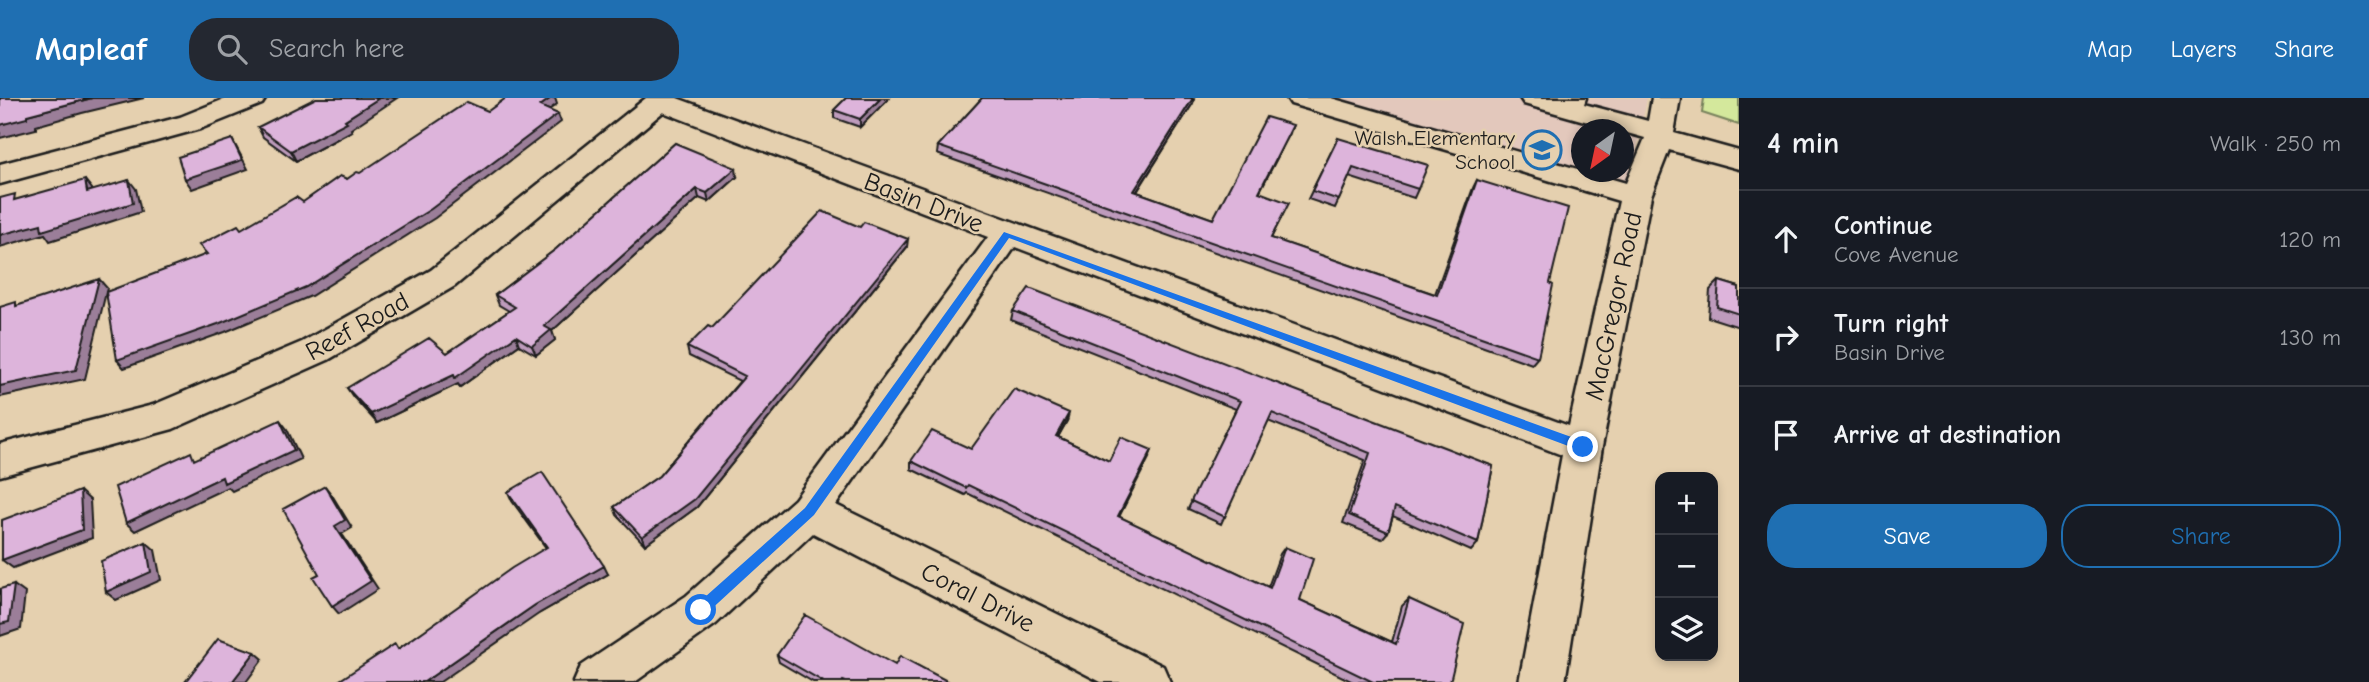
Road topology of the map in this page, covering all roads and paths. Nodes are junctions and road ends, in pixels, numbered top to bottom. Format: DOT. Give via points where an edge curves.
graph roads {
  1 [pos="252,98"];
  2 [pos="1301,98"];
  3 [pos="1534,98"];
  4 [pos="660,100"];
  5 [pos="1333,102"];
  6 [pos="1570,103"];
  7 [pos="1662,123"];
  8 [pos="1739,160"];
  9 [pos="0,174"];
  10 [pos="1636,196"];
  11 [pos="1007,234"];
  12 [pos="1583,447"];
  13 [pos="0,460"];
  14 [pos="809,511"];
  15 [pos="597,682"];
  16 [pos="1147,682"];
  17 [pos="1542,682"];
  1 -- 9 [label="street" via="190,123"];
  2 -- 5 [label="street"];
  3 -- 6 [label="street"];
  4 -- 11 [label="street, Basin Drive"];
  4 -- 13 [label="street, Reef Road" via="443,278 315,351 160,418"];
  5 -- 10 [label="street"];
  6 -- 7 [label="street"];
  7 -- 8 [label="street"];
  7 -- 10 [label="street, MacGregor Road"];
  10 -- 12 [label="street, MacGregor Road"];
  11 -- 12 [label="street, Basin Drive"];
  11 -- 14 [label="street"];
  12 -- 17 [label="street, MacGregor Road"];
  14 -- 15 [label="street" via="701,610"];
  14 -- 16 [label="street, Coral Drive"];
}
